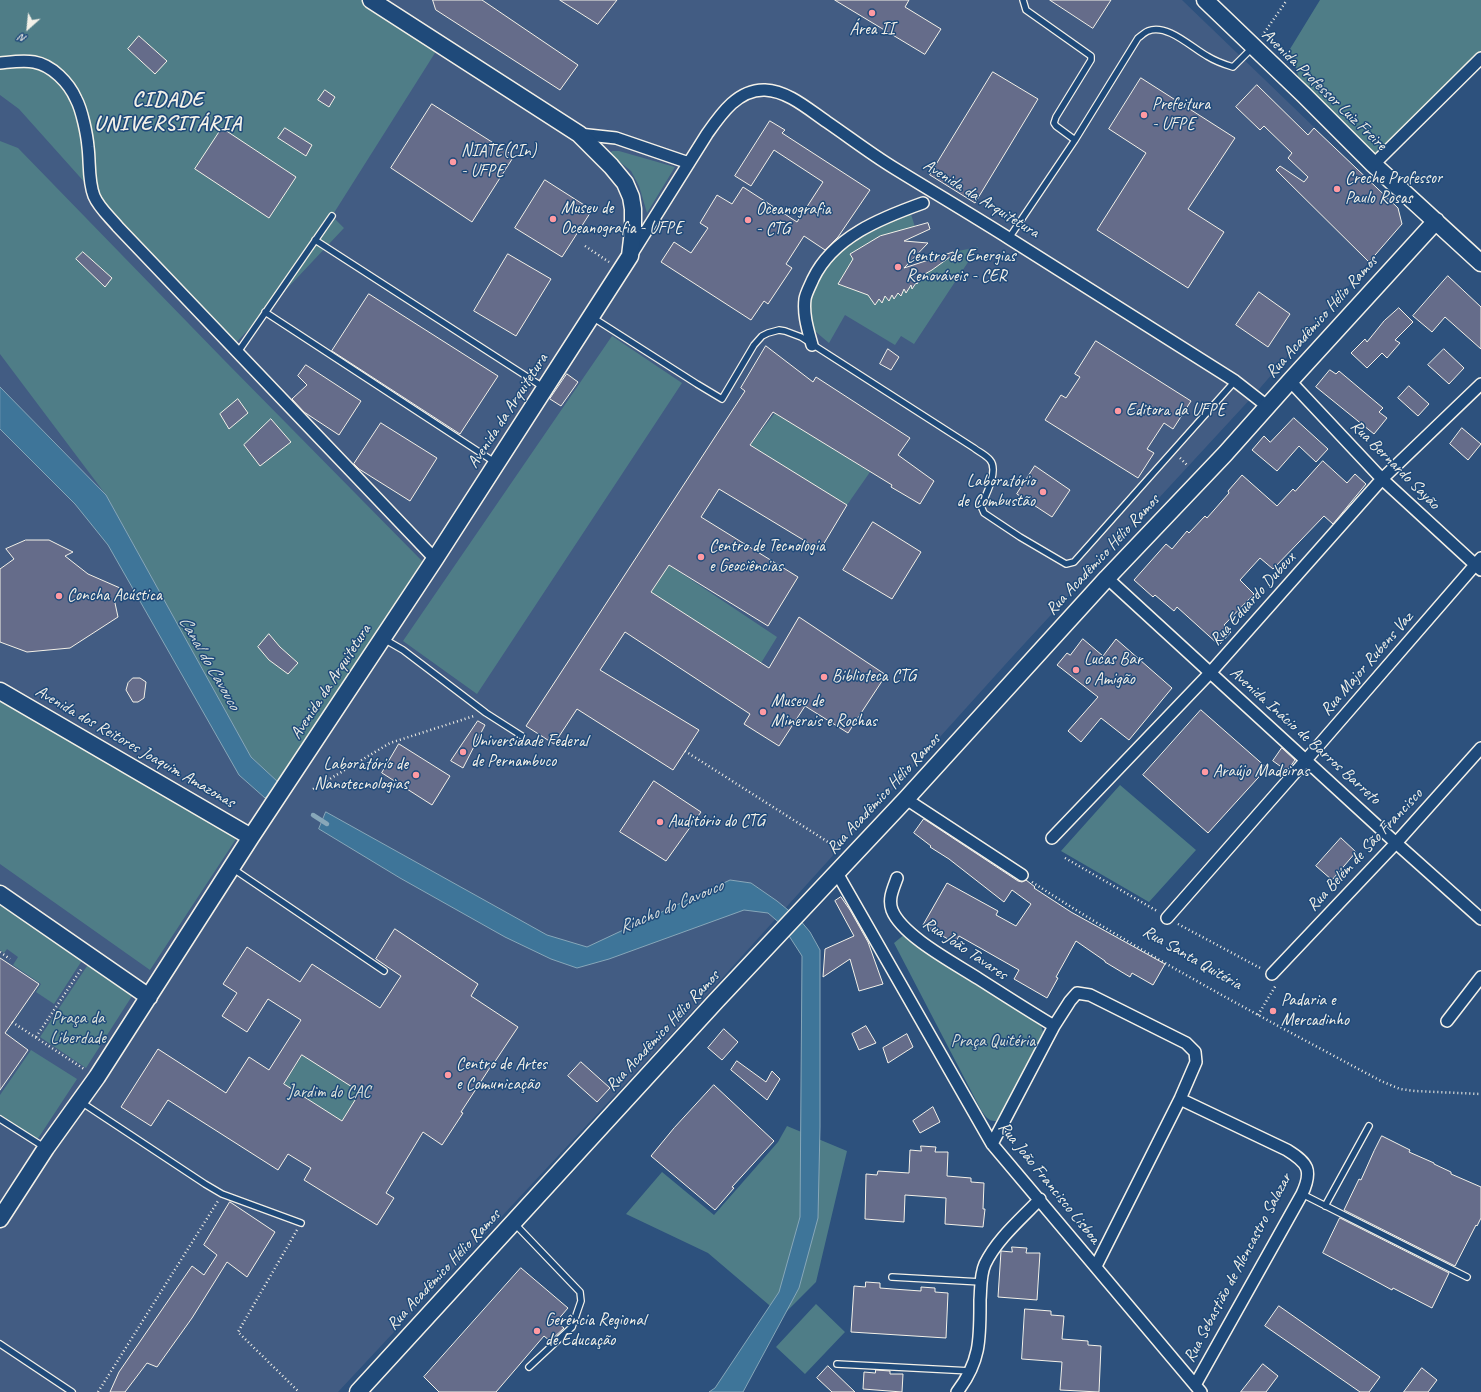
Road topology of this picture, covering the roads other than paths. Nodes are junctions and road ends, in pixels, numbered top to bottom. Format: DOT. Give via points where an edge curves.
graph roads {
  1 [pos="371,0"];
  2 [pos="1023,0"];
  3 [pos="1205,0"];
  4 [pos="1253,47"];
  5 [pos="1481,58"];
  6 [pos="0,63"];
  7 [pos="579,134"];
  8 [pos="1075,140"];
  9 [pos="689,163"];
  10 [pos="1374,164"];
  11 [pos="923,203"];
  12 [pos="332,216"];
  13 [pos="1436,221"];
  14 [pos="1009,238"];
  15 [pos="315,240"];
  16 [pos="630,256"];
  17 [pos="1481,263"];
  18 [pos="265,312"];
  19 [pos="592,317"];
  20 [pos="812,345"];
  21 [pos="238,352"];
  22 [pos="1235,381"];
  23 [pos="1290,381"];
  24 [pos="1481,384"];
  25 [pos="546,388"];
  26 [pos="1267,406"];
  27 [pos="496,463"];
  28 [pos="1382,479"];
  29 [pos="435,559"];
  30 [pos="1479,564"];
  31 [pos="1107,578"];
  32 [pos="382,638"];
  33 [pos="1210,673"];
  34 [pos="0,691"];
  35 [pos="522,736"];
  36 [pos="1481,748"];
  37 [pos="1306,760"];
  38 [pos="906,800"];
  39 [pos="251,837"];
  40 [pos="1052,838"];
  41 [pos="1396,843"];
  42 [pos="231,868"];
  43 [pos="837,873"];
  44 [pos="1022,875"];
  45 [pos="897,878"];
  46 [pos="0,894"];
  47 [pos="1167,918"];
  48 [pos="1481,919"];
  49 [pos="384,971"];
  50 [pos="1272,974"];
  51 [pos="1481,977"];
  52 [pos="149,997"];
  53 [pos="1447,1021"];
  54 [pos="1054,1026"];
  55 [pos="1180,1099"];
  56 [pos="79,1101"];
  57 [pos="0,1119"];
  58 [pos="1369,1126"];
  59 [pos="992,1144"];
  60 [pos="46,1148"];
  61 [pos="1302,1194"];
  62 [pos="1040,1199"];
  63 [pos="1325,1206"];
  64 [pos="0,1219"];
  65 [pos="514,1222"];
  66 [pos="301,1223"];
  67 [pos="1096,1266"];
  68 [pos="892,1277"];
  69 [pos="1467,1277"];
  70 [pos="981,1282"];
  71 [pos="0,1344"];
  72 [pos="837,1364"];
  73 [pos="529,1367"];
  74 [pos="971,1371"];
  75 [pos="1198,1388"];
  76 [pos="72,1392"];
  77 [pos="358,1392"];
  78 [pos="957,1392"];
  1 -- 7 [label="street"];
  2 -- 8 [label="lane" via="1026,10 1091,56 1054,123"];
  3 -- 4 [label="street, Avenida Professor Luiz Freire"];
  4 -- 8 [label="lane" via="1233,67 1205,55 1182,38 1164,31 1148,31 1138,38"];
  4 -- 10 [label="street, Avenida Professor Luiz Freire"];
  5 -- 10 [label="street"];
  6 -- 21 [label="street" via="34,62 46,67 66,83 79,106 97,203"];
  7 -- 9 [label="street" via="616,138"];
  7 -- 16 [label="street" via="611,166 625,183 631,197 633,231"];
  8 -- 14 [label="lane"];
  9 -- 14 [label="street, Avenida da Arquitetura" via="707,134 733,102 755,91 775,92 796,100 894,168"];
  9 -- 16 [label="street, Avenida da Arquitetura"];
  10 -- 13 [label="street, Avenida Professor Luiz Freire"];
  11 -- 20 [label="street" via="896,213 850,236 826,259 816,272 805,298 806,321"];
  12 -- 15 [label="lane"];
  13 -- 17 [label="street, Avenida Professor Luiz Freire"];
  13 -- 23 [label="street, Rua Acadêmico Hélio Ramos"];
  14 -- 22 [label="street, Avenida da Arquitetura"];
  15 -- 18 [label="lane"];
  15 -- 25 [label="lane"];
  16 -- 19 [label="street, Avenida da Arquitetura"];
  18 -- 21 [label="lane"];
  18 -- 27 [label="lane"];
  19 -- 20 [label="lane" via="722,399 754,345 768,333 785,331"];
  19 -- 25 [label="street, Avenida da Arquitetura"];
  20 -- 22 [label="lane" via="991,460 994,469 981,506 984,513 1020,538 1069,564 1074,562"];
  21 -- 29 [label="street"];
  22 -- 26 [label="street, Avenida da Arquitetura"];
  23 -- 26 [label="street, Rua Acadêmico Hélio Ramos"];
  23 -- 28 [label="street, Rua Bernardo Sayão"];
  24 -- 28 [label="street, Rua Eduardo Dubeux"];
  25 -- 27 [label="street, Avenida da Arquitetura"];
  26 -- 31 [label="street, Rua Acadêmico Hélio Ramos"];
  27 -- 29 [label="street, Avenida da Arquitetura"];
  28 -- 30 [label="street, Rua Bernardo Sayão"];
  28 -- 33 [label="street, Rua Eduardo Dubeux"];
  29 -- 32 [label="street, Avenida da Arquitetura"];
  30 -- 37 [label="street, Rua Major Rubens Vaz"];
  31 -- 33 [label="street, Avenida Inácio de Barros Barreto"];
  31 -- 38 [label="street, Rua Acadêmico Hélio Ramos"];
  32 -- 35 [label="lane"];
  32 -- 39 [label="street, Avenida da Arquitetura"];
  33 -- 37 [label="street, Avenida Inácio de Barros Barreto"];
  33 -- 40 [label="street, Rua Eduardo Dubeux"];
  34 -- 39 [label="street, Avenida dos Reitores Joaquim Amazonas"];
  36 -- 41 [label="street, Rua Belém de São Francisco"];
  37 -- 41 [label="street, Avenida Inácio de Barros Barreto"];
  37 -- 47 [label="street, Rua Major Rubens Vaz"];
  38 -- 43 [label="street, Rua Acadêmico Hélio Ramos"];
  38 -- 44 [label="street"];
  39 -- 42 [label="street, Avenida da Arquitetura"];
  41 -- 48 [label="street, Avenida Inácio de Barros Barreto"];
  41 -- 50 [label="street, Rua Belém de São Francisco"];
  42 -- 49 [label="lane"];
  42 -- 52 [label="street, Avenida da Arquitetura"];
  43 -- 59 [label="street, Rua João Francisco Lisboa"];
  43 -- 65 [label="street, Rua Acadêmico Hélio Ramos"];
  45 -- 54 [label="street, Rua João Tavares" via="890,903 892,911 903,927 927,946"];
  46 -- 52 [label="street"];
  51 -- 53 [label="street"];
  52 -- 56 [label="street, Avenida da Arquitetura"];
  54 -- 55 [label="street" via="1077,993 1090,995 1186,1043 1195,1052 1196,1062"];
  54 -- 59 [label="street"];
  55 -- 61 [label="street, Rua Sebastião de Alencastro Salazar" via="1303,1160 1307,1170 1307,1183"];
  55 -- 67 [label="street"];
  56 -- 60 [label="street, Avenida da Arquitetura"];
  56 -- 66 [label="lane" via="222,1194"];
  57 -- 60 [label="lane"];
  58 -- 63 [label="lane"];
  59 -- 62 [label="street, Rua João Francisco Lisboa"];
  60 -- 64 [label="street, Avenida da Arquitetura"];
  61 -- 63 [label="lane"];
  61 -- 75 [label="street, Rua Sebastião de Alencastro Salazar"];
  62 -- 67 [label="street, Rua João Francisco Lisboa"];
  62 -- 70 [label="street" via="996,1246 985,1265"];
  63 -- 69 [label="lane"];
  65 -- 73 [label="lane" via="580,1292 580,1301 572,1327"];
  65 -- 77 [label="street, Rua Acadêmico Hélio Ramos"];
  67 -- 75 [label="street, Rua João Francisco Lisboa"];
  68 -- 70 [label="lane"];
  70 -- 74 [label="street" via="979,1346"];
  71 -- 76 [label="lane"];
  72 -- 74 [label="lane"];
  74 -- 78 [label="street"];
}
